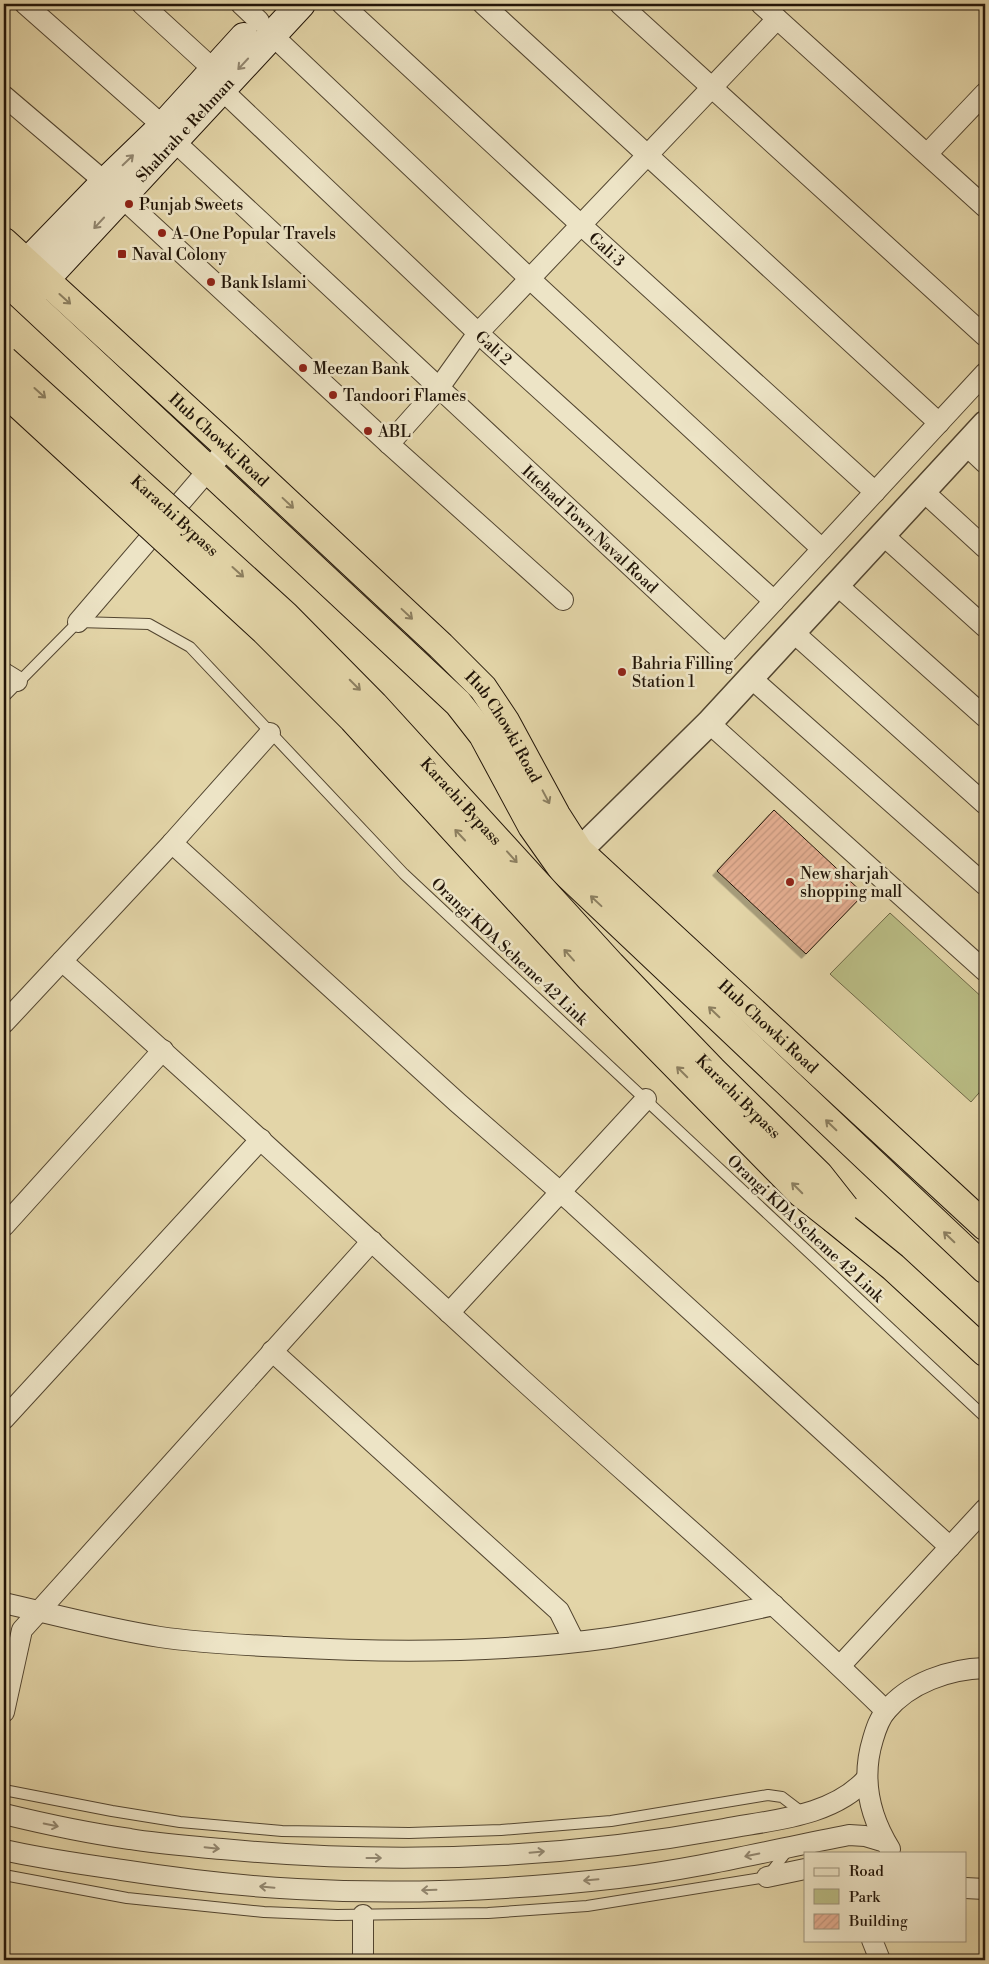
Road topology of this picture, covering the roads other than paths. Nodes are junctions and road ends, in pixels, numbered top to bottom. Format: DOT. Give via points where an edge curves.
graph roads {
  1 [pos="25,4"];
  2 [pos="142,4"];
  3 [pos="301,4"];
  4 [pos="342,4"];
  5 [pos="483,4"];
  6 [pos="620,4"];
  7 [pos="761,4"];
  8 [pos="262,16"];
  9 [pos="777,19"];
  10 [pos="217,79"];
  11 [pos="712,88"];
  12 [pos="985,94"];
  13 [pos="4,96"];
  14 [pos="168,133"];
  15 [pos="927,154"];
  16 [pos="648,155"];
  17 [pos="113,190"];
  18 [pos="985,207"];
  19 [pos="581,225"];
  20 [pos="4,242"];
  21 [pos="530,279"];
  22 [pos="22,281"];
  23 [pos="478,333"];
  24 [pos="985,336"];
  25 [pos="4,360"];
  26 [pos="985,373"];
  27 [pos="438,389"];
  28 [pos="4,391"];
  29 [pos="938,423"];
  30 [pos="985,424"];
  31 [pos="389,444"];
  32 [pos="966,445"];
  33 [pos="228,447"];
  34 [pos="985,463"];
  35 [pos="208,470"];
  36 [pos="923,491"];
  37 [pos="875,492"];
  38 [pos="883,535"];
  39 [pos="822,548"];
  40 [pos="985,548"];
  41 [pos="836,585"];
  42 [pos="563,600"];
  43 [pos="774,601"];
  44 [pos="78,622"];
  45 [pos="985,627"];
  46 [pos="793,632"];
  47 [pos="11,677"];
  48 [pos="751,678"];
  49 [pos="4,697"];
  50 [pos="985,717"];
  51 [pos="709,723"];
  52 [pos="270,733"];
  53 [pos="985,804"];
  54 [pos="172,843"];
  55 [pos="571,860"];
  56 [pos="985,885"];
  57 [pos="62,961"];
  58 [pos="985,971"];
  59 [pos="4,1024"];
  60 [pos="163,1050"];
  61 [pos="646,1098"];
  62 [pos="261,1139"];
  63 [pos="560,1192"];
  64 [pos="840,1214"];
  65 [pos="982,1216"];
  66 [pos="4,1226"];
  67 [pos="372,1241"];
  68 [pos="985,1269"];
  69 [pos="449,1313"];
  70 [pos="272,1351"];
  71 [pos="985,1352"];
  72 [pos="985,1417"];
  73 [pos="4,1419"];
  74 [pos="985,1509"];
  75 [pos="950,1547"];
  76 [pos="4,1603"];
  77 [pos="774,1605"];
  78 [pos="39,1611"];
  79 [pos="574,1641"];
  80 [pos="840,1666"];
  81 [pos="985,1668"];
  82 [pos="886,1711"];
  83 [pos="4,1712"];
  84 [pos="867,1778"];
  85 [pos="4,1790"];
  86 [pos="803,1813"];
  87 [pos="4,1814"];
  88 [pos="790,1847"];
  89 [pos="889,1847"];
  90 [pos="4,1850"];
  91 [pos="804,1869"];
  92 [pos="4,1874"];
  93 [pos="767,1877"];
  94 [pos="966,1888"];
  95 [pos="985,1888"];
  96 [pos="363,1915"];
  97 [pos="873,1942"];
  98 [pos="363,1960"];
  99 [pos="880,1960"];
  1 -- 14 [label="street, Ittehad Town Naval Road"];
  2 -- 10 [label="street, Gali 2"];
  3 -- 8 [label="main road, Shahrah e Rehman"];
  4 -- 19 [label="street, Gali 3"];
  5 -- 16 [label="street"];
  6 -- 11 [label="street"];
  7 -- 9 [label="street"];
  8 -- 10 [label="main road, Shahrah e Rehman"];
  8 -- 21 [label="street"];
  9 -- 11 [label="street"];
  9 -- 15 [label="street"];
  10 -- 14 [label="main road, Shahrah e Rehman"];
  10 -- 23 [label="street, Gali 2"];
  11 -- 16 [label="street"];
  11 -- 24 [label="street"];
  12 -- 15 [label="street"];
  13 -- 17 [label="street"];
  14 -- 17 [label="main road, Shahrah e Rehman"];
  14 -- 27 [label="street, Ittehad Town Naval Road"];
  15 -- 18 [label="street"];
  16 -- 19 [label="street"];
  16 -- 29 [label="street"];
  17 -- 22 [label="main road, Shahrah e Rehman"];
  17 -- 31 [label="street"];
  19 -- 21 [label="street"];
  19 -- 37 [label="street, Gali 3"];
  20 -- 22 [label="highway, Hub Chowki Road"];
  21 -- 23 [label="street"];
  21 -- 39 [label="street"];
  22 -- 33 [label="highway, Hub Chowki Road, one-way"];
  22 -- 35 [label="highway"];
  23 -- 27 [label="street"];
  23 -- 43 [label="street, Gali 2"];
  25 -- 64 [label="highway, Karachi Bypass, one-way, bridge" via="292,622 374,705 611,965 819,1175"];
  26 -- 29 [label="street, Ittehad Town Naval Road"];
  27 -- 31 [label="street"];
  27 -- 43 [label="street, Ittehad Town Naval Road" via="725,654"];
  64 -- 28 [label="highway, Karachi Bypass, one-way, bridge" via="801,1193 591,979 353,719 265,631"];
  29 -- 37 [label="street, Ittehad Town Naval Road"];
  30 -- 32 [label="street"];
  31 -- 42 [label="street"];
  32 -- 34 [label="street"];
  32 -- 36 [label="street"];
  33 -- 35 [label="street"];
  33 -- 55 [label="highway, Hub Chowki Road, one-way" via="483,688 556,815"];
  35 -- 44 [label="street"];
  35 -- 55 [label="highway" via="458,703 483,735 532,826"];
  36 -- 38 [label="street"];
  36 -- 40 [label="street"];
  37 -- 39 [label="street, Ittehad Town Naval Road"];
  38 -- 41 [label="street"];
  38 -- 45 [label="street"];
  39 -- 43 [label="street, Ittehad Town Naval Road"];
  41 -- 46 [label="street"];
  41 -- 50 [label="street"];
  44 -- 47 [label="lane"];
  44 -- 52 [label="lane, Orangi KDA Scheme 42 Link" via="149,624 190,647"];
  46 -- 48 [label="street"];
  46 -- 53 [label="street"];
  47 -- 49 [label="lane"];
  48 -- 51 [label="street"];
  48 -- 56 [label="street"];
  51 -- 55 [label="street"];
  51 -- 58 [label="street"];
  52 -- 54 [label="street"];
  52 -- 61 [label="lane, Orangi KDA Scheme 42 Link" via="404,874"];
  54 -- 57 [label="street"];
  54 -- 63 [label="street"];
  55 -- 65 [label="highway, Hub Chowki Road"];
  68 -- 55 [label="highway, one-way"];
  57 -- 59 [label="street"];
  57 -- 60 [label="street"];
  60 -- 62 [label="street"];
  60 -- 66 [label="street"];
  61 -- 63 [label="street"];
  61 -- 72 [label="lane, Orangi KDA Scheme 42 Link"];
  62 -- 67 [label="street"];
  62 -- 73 [label="street"];
  63 -- 69 [label="street"];
  63 -- 75 [label="street"];
  64 -- 71 [label="highway, Karachi Bypass"];
  67 -- 69 [label="street"];
  67 -- 70 [label="street"];
  69 -- 77 [label="street"];
  70 -- 78 [label="street"];
  70 -- 79 [label="street" via="559,1611"];
  74 -- 75 [label="street"];
  75 -- 80 [label="street"];
  76 -- 78 [label="street"];
  77 -- 79 [label="street" via="664,1628"];
  77 -- 80 [label="street"];
  78 -- 79 [label="street" via="161,1637 332,1650 433,1651"];
  78 -- 83 [label="street" via="22,1630"];
  80 -- 82 [label="street"];
  81 -- 82 [label="street" via="954,1671 927,1681"];
  82 -- 84 [label="street" via="872,1743"];
  84 -- 86 [label="street" via="844,1798"];
  84 -- 89 [label="street" via="873,1814"];
  85 -- 86 [label="lane" via="112,1812 282,1831 409,1834 501,1830 611,1821 768,1795 782,1797"];
  87 -- 86 [label="street, one-way" via="131,1840 295,1856 376,1858 518,1854 627,1844"];
  88 -- 89 [label="street" via="849,1835 865,1836"];
  88 -- 90 [label="street, one-way" via="727,1861 619,1878 531,1886 395,1891 297,1889 189,1880"];
  88 -- 93 [label="lane"];
  91 -- 93 [label="street"];
  92 -- 96 [label="lane" via="127,1898 264,1912"];
  93 -- 96 [label="lane" via="587,1906 488,1913"];
  94 -- 95 [label="street"];
  96 -- 98 [label="street"];
  97 -- 99 [label="street"];
}
